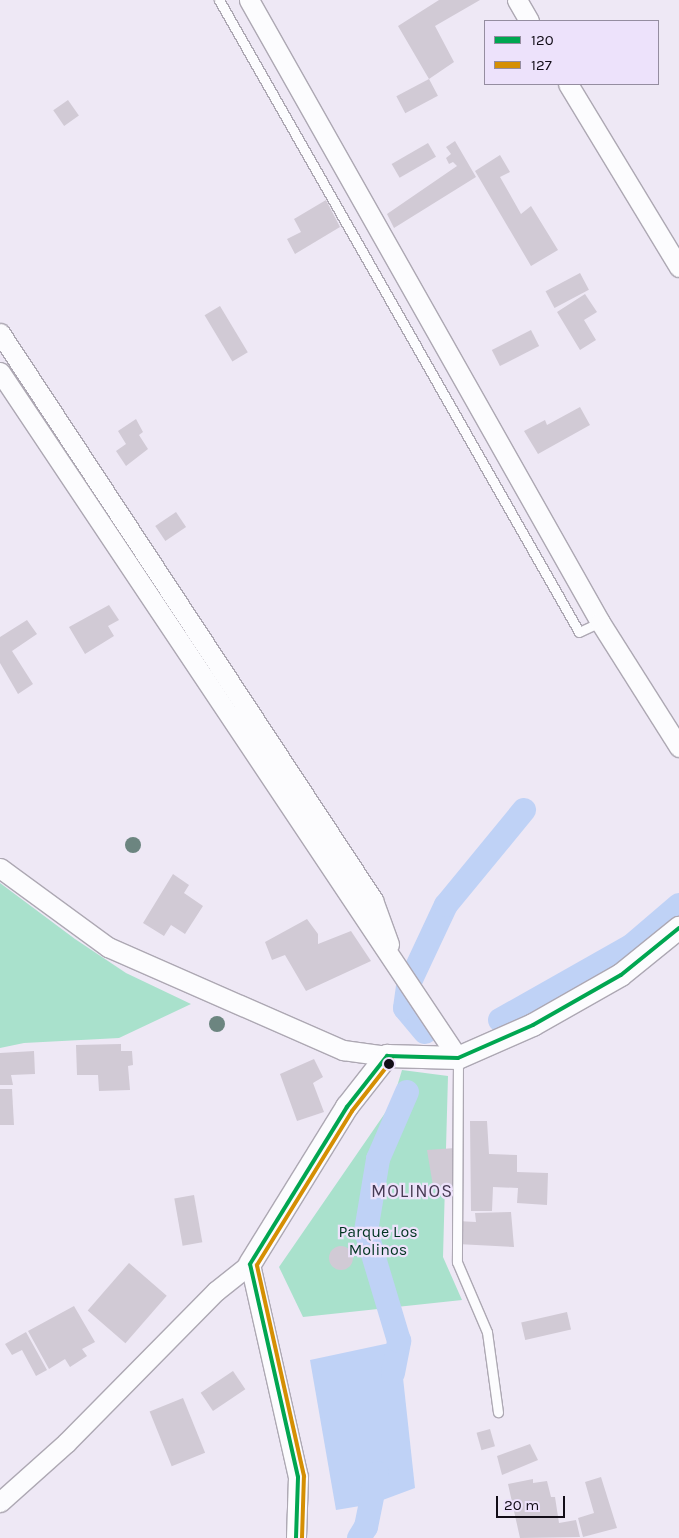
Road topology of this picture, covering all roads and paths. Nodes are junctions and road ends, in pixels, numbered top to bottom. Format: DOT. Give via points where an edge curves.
graph roads {
  1 [pos="219,0"];
  2 [pos="249,0"];
  3 [pos="516,0"];
  4 [pos="529,20"];
  5 [pos="569,85"];
  6 [pos="679,267"];
  7 [pos="0,333"];
  8 [pos="0,372"];
  9 [pos="600,622"];
  10 [pos="679,747"];
  11 [pos="0,868"];
  12 [pos="679,928"];
  13 [pos="400,974"];
  14 [pos="387,1056"];
  15 [pos="458,1058"];
  16 [pos="250,1264"];
  17 [pos="498,1412"];
  18 [pos="0,1502"];
  19 [pos="296,1538"];
  1 -- 9 [label="lane" via="579,632"];
  2 -- 9 [label="street"];
  3 -- 4 [label="street"];
  5 -- 6 [label="street"];
  7 -- 13 [label="street" via="373,900"];
  8 -- 13 [label="street"];
  9 -- 10 [label="street"];
  11 -- 14 [label="street" via="108,947 344,1050"];
  12 -- 15 [label="street" via="621,975 533,1025"];
  13 -- 15 [label="street"];
  14 -- 15 [label="street"];
  14 -- 16 [label="street" via="347,1107"];
  15 -- 17 [label="lane" via="457,1262 487,1332"];
  16 -- 18 [label="street" via="216,1291 66,1443"];
  16 -- 19 [label="street" via="298,1477"];
}
